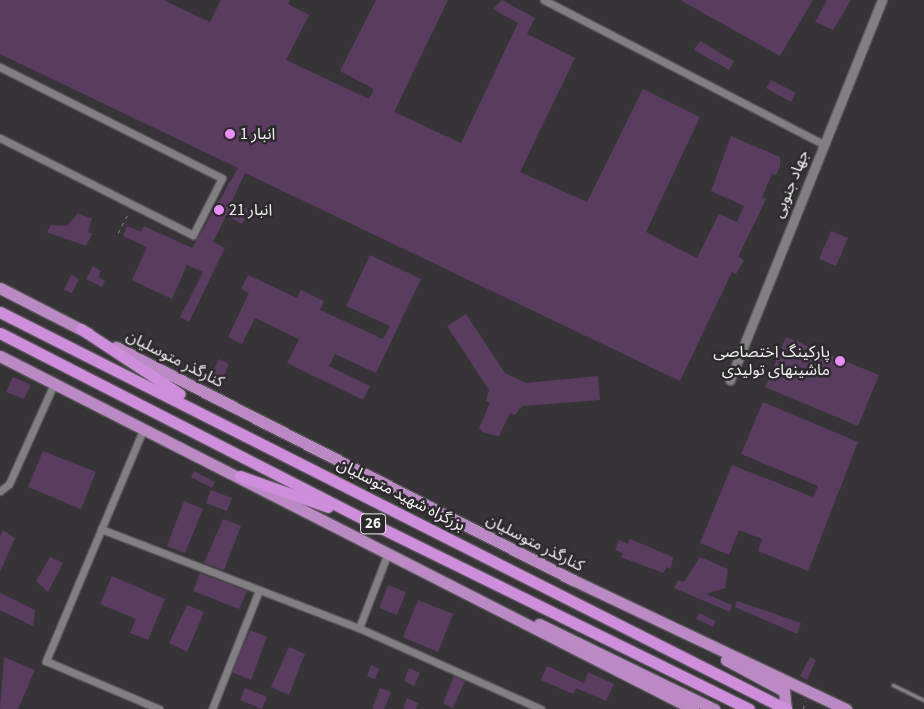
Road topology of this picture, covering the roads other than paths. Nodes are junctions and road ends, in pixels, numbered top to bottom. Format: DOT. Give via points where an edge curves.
graph roads {
  1 [pos="544,0"];
  2 [pos="882,0"];
  3 [pos="0,67"];
  4 [pos="0,138"];
  5 [pos="823,144"];
  6 [pos="0,288"];
  7 [pos="0,312"];
  8 [pos="82,329"];
  9 [pos="0,333"];
  10 [pos="0,356"];
  11 [pos="730,380"];
  12 [pos="54,384"];
  13 [pos="143,430"];
  14 [pos="239,430"];
  15 [pos="240,476"];
  16 [pos="0,491"];
  17 [pos="373,524"];
  18 [pos="102,529"];
  19 [pos="388,553"];
  20 [pos="582,585"];
  21 [pos="259,590"];
  22 [pos="461,592"];
  23 [pos="359,628"];
  24 [pos="894,685"];
  25 [pos="924,700"];
  26 [pos="159,709"];
  27 [pos="212,709"];
  28 [pos="541,709"];
  29 [pos="693,709"];
  30 [pos="714,709"];
  31 [pos="749,709"];
  32 [pos="786,709"];
  33 [pos="846,709"];
  1 -- 5 [label="street"];
  2 -- 5 [label="street, جهاد جنوبی"];
  3 -- 4 [label="street" via="222,178 193,235"];
  5 -- 11 [label="street, جهاد جنوبی"];
  6 -- 8 [label="main road, کنارگذر متوسلیان"];
  7 -- 14 [label="highway, بزرگراه شهید متوسلیان"];
  8 -- 14 [label="highway"];
  8 -- 20 [label="main road, کنارگذر متوسلیان"];
  9 -- 17 [label="highway, 26"];
  10 -- 12 [label="main road"];
  12 -- 13 [label="main road"];
  12 -- 16 [label="street" via="9,484"];
  13 -- 15 [label="main road"];
  13 -- 18 [label="street"];
  14 -- 32 [label="highway, بزرگراه شهید متوسلیان"];
  15 -- 17 [label="highway"];
  15 -- 19 [label="main road"];
  17 -- 31 [label="highway, 26"];
  18 -- 21 [label="street"];
  18 -- 26 [label="street" via="46,661"];
  19 -- 22 [label="main road"];
  19 -- 23 [label="street"];
  20 -- 32 [label="main road" via="773,683 784,691"];
  20 -- 33 [label="main road, کنارگذر متوسلیان"];
  21 -- 23 [label="street"];
  21 -- 27 [label="street"];
  22 -- 29 [label="main road"];
  22 -- 30 [label="main road" via="506,608"];
  23 -- 28 [label="street"];
  24 -- 25 [label="lane"];
}
